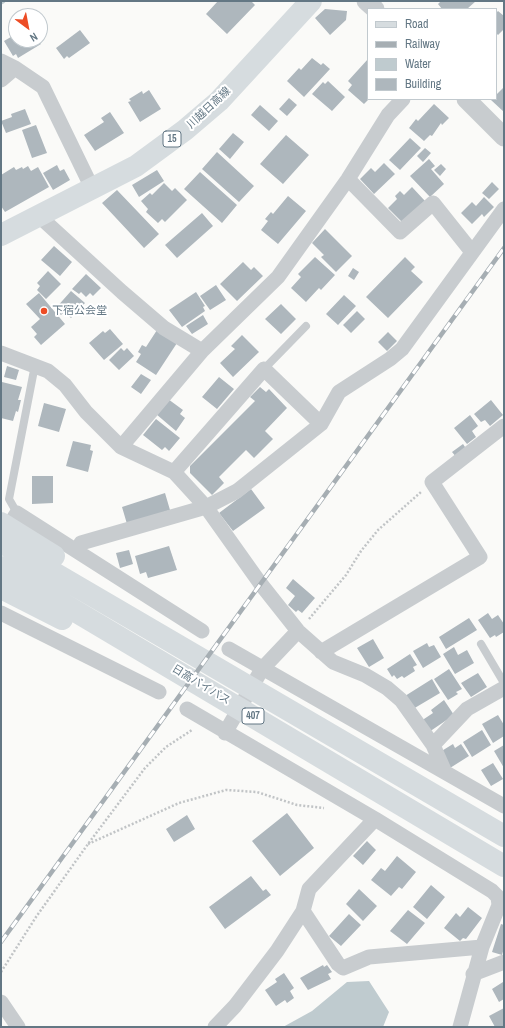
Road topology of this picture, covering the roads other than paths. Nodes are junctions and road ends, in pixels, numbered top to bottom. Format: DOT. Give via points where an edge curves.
graph roads {
  1 [pos="311,1"];
  2 [pos="1,61"];
  3 [pos="15,68"];
  4 [pos="1,80"];
  5 [pos="402,100"];
  6 [pos="467,100"];
  7 [pos="504,137"];
  8 [pos="348,179"];
  9 [pos="92,188"];
  10 [pos="504,209"];
  11 [pos="39,216"];
  12 [pos="1,235"];
  13 [pos="472,252"];
  14 [pos="306,326"];
  15 [pos="202,351"];
  16 [pos="1,353"];
  17 [pos="35,365"];
  18 [pos="264,369"];
  19 [pos="321,424"];
  20 [pos="504,426"];
  21 [pos="121,447"];
  22 [pos="174,472"];
  23 [pos="206,506"];
  24 [pos="7,525"];
  25 [pos="1,539"];
  26 [pos="81,543"];
  27 [pos="1,567"];
  28 [pos="1,588"];
  29 [pos="1,613"];
  30 [pos="298,631"];
  31 [pos="202,632"];
  32 [pos="481,644"];
  33 [pos="229,649"];
  34 [pos="321,652"];
  35 [pos="154,657"];
  36 [pos="259,673"];
  37 [pos="504,682"];
  38 [pos="504,688"];
  39 [pos="159,692"];
  40 [pos="187,709"];
  41 [pos="226,729"];
  42 [pos="433,746"];
  43 [pos="444,770"];
  44 [pos="504,792"];
  45 [pos="489,796"];
  46 [pos="504,806"];
  47 [pos="375,819"];
  48 [pos="504,836"];
  49 [pos="504,866"];
  50 [pos="303,910"];
  51 [pos="482,947"];
  52 [pos="504,962"];
  53 [pos="473,974"];
  54 [pos="1,1002"];
  55 [pos="18,1027"];
  56 [pos="215,1027"];
  57 [pos="460,1027"];
  1 -- 9 [label="main road, 川越日高線 / 15" via="219,101 136,166"];
  2 -- 3 [label="street"];
  3 -- 4 [label="street"];
  3 -- 9 [label="street" via="43,87"];
  5 -- 8 [label="street" via="388,115"];
  6 -- 7 [label="street"];
  8 -- 13 [label="street" via="400,232 433,203"];
  8 -- 15 [label="street" via="306,234 278,277"];
  9 -- 11 [label="main road, 川越日高線 / 15"];
  10 -- 13 [label="street"];
  11 -- 12 [label="main road, 川越日高線 / 15"];
  11 -- 15 [label="street" via="164,328"];
  13 -- 19 [label="street" via="402,349 339,392"];
  14 -- 18 [label="lane"];
  15 -- 21 [label="street"];
  16 -- 17 [label="street"];
  17 -- 21 [label="street" via="48,371 65,385 86,412"];
  17 -- 24 [label="lane" via="9,499"];
  18 -- 19 [label="street"];
  18 -- 22 [label="street"];
  19 -- 23 [label="street" via="237,491"];
  20 -- 34 [label="street" via="432,482 480,557"];
  21 -- 22 [label="street"];
  22 -- 23 [label="street"];
  23 -- 26 [label="street"];
  23 -- 30 [label="street" via="260,583"];
  24 -- 25 [label="street"];
  24 -- 31 [label="street"];
  24 -- 48 [label="main road, 日高バイパス / 407" via="180,647"];
  27 -- 35 [label="main road, 日高バイパス / 407"];
  28 -- 35 [label="main road, 407" via="63,619"];
  29 -- 39 [label="street"];
  30 -- 34 [label="street"];
  30 -- 36 [label="street"];
  32 -- 37 [label="lane"];
  33 -- 36 [label="street"];
  34 -- 42 [label="street" via="333,662 365,675 387,688 401,700"];
  35 -- 49 [label="main road, 日高バイパス / 407"];
  36 -- 41 [label="street"];
  36 -- 43 [label="street"];
  38 -- 42 [label="street" via="467,709"];
  40 -- 41 [label="street" via="206,721"];
  41 -- 47 [label="street"];
  42 -- 43 [label="street"];
  43 -- 45 [label="street"];
  44 -- 45 [label="street"];
  45 -- 46 [label="street"];
  47 -- 50 [label="street" via="309,889"];
  47 -- 51 [label="street" via="498,897 499,905"];
  50 -- 51 [label="street" via="343,968 369,957"];
  50 -- 56 [label="street" via="278,951"];
  51 -- 53 [label="street"];
  52 -- 53 [label="street"];
  53 -- 57 [label="street"];
  54 -- 55 [label="street"];
}
